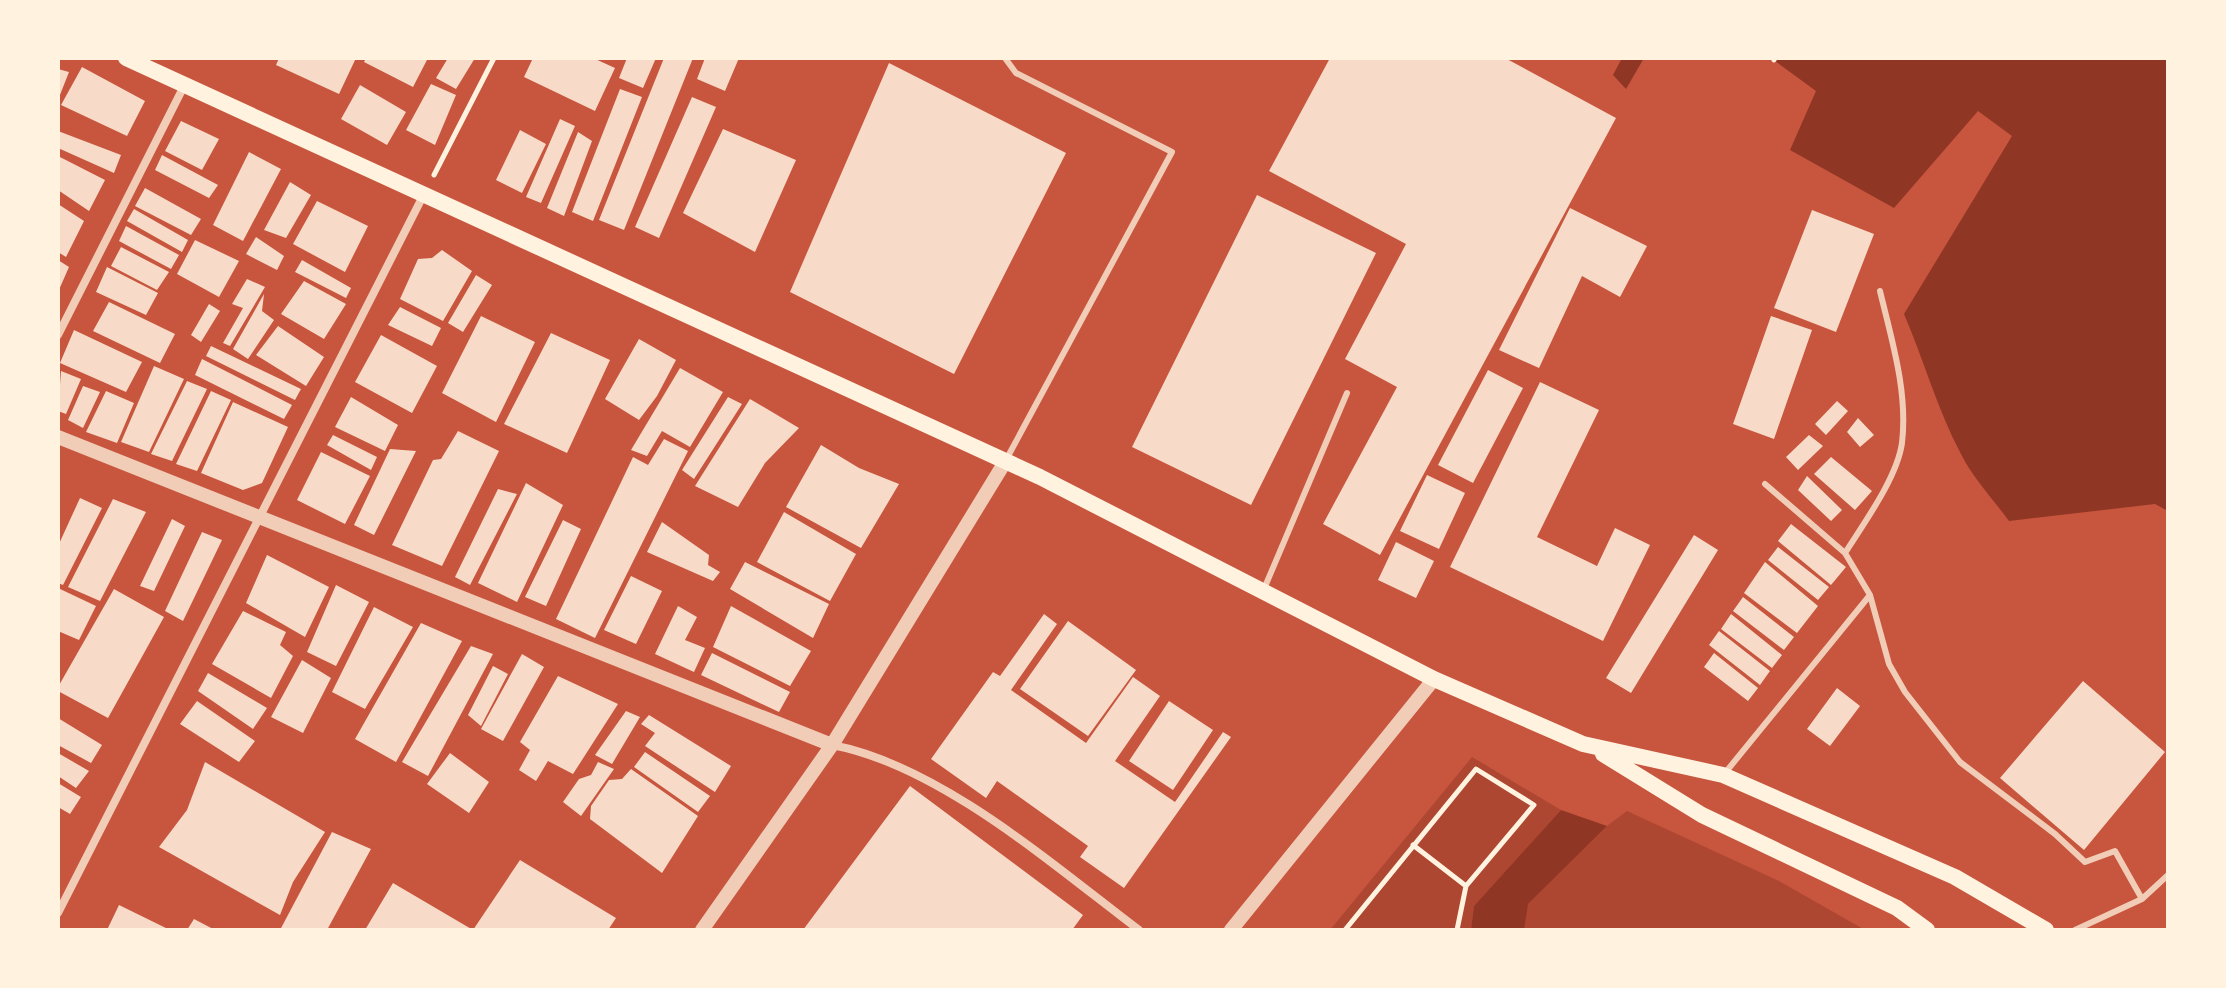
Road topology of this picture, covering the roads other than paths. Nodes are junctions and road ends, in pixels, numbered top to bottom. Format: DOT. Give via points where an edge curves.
graph roads {
  1 [pos="126,58"];
  2 [pos="1005,58"];
  3 [pos="185,85"];
  4 [pos="424,193"];
  5 [pos="1880,291"];
  6 [pos="58,335"];
  7 [pos="1347,393"];
  8 [pos="58,437"];
  9 [pos="1005,462"];
  10 [pos="1765,484"];
  11 [pos="258,518"];
  12 [pos="1845,553"];
  13 [pos="1263,591"];
  14 [pos="1870,595"];
  15 [pos="1434,679"];
  16 [pos="832,745"];
  17 [pos="1591,747"];
  18 [pos="1723,775"];
  19 [pos="2168,875"];
  20 [pos="2142,899"];
  21 [pos="58,913"];
  22 [pos="702,930"];
  23 [pos="1139,930"];
  24 [pos="1231,930"];
  25 [pos="1927,930"];
  26 [pos="2046,930"];
  27 [pos="2075,930"];
  1 -- 3 [label="main road"];
  2 -- 9 [label="lane" via="1016,73 1172,152"];
  3 -- 4 [label="main road"];
  3 -- 6 [label="street"];
  4 -- 9 [label="main road"];
  4 -- 11 [label="street"];
  5 -- 12 [label="lane" via="1900,370 1902,445 1880,498"];
  7 -- 13 [label="lane"];
  8 -- 11 [label="street"];
  9 -- 13 [label="main road"];
  9 -- 16 [label="street"];
  10 -- 12 [label="lane"];
  11 -- 16 [label="street"];
  11 -- 21 [label="street"];
  12 -- 14 [label="lane"];
  13 -- 15 [label="main road"];
  14 -- 18 [label="lane"];
  14 -- 20 [label="lane" via="1889,664 1960,762 2085,862 2115,851"];
  15 -- 17 [label="main road"];
  15 -- 24 [label="street"];
  16 -- 22 [label="street"];
  16 -- 23 [label="street" via="859,750 909,772 997,824"];
  17 -- 18 [label="main road"];
  17 -- 25 [label="main road" via="1702,815 1897,908"];
  18 -- 26 [label="main road" via="1955,877"];
  19 -- 20 [label="lane"];
  20 -- 27 [label="lane"];
}
